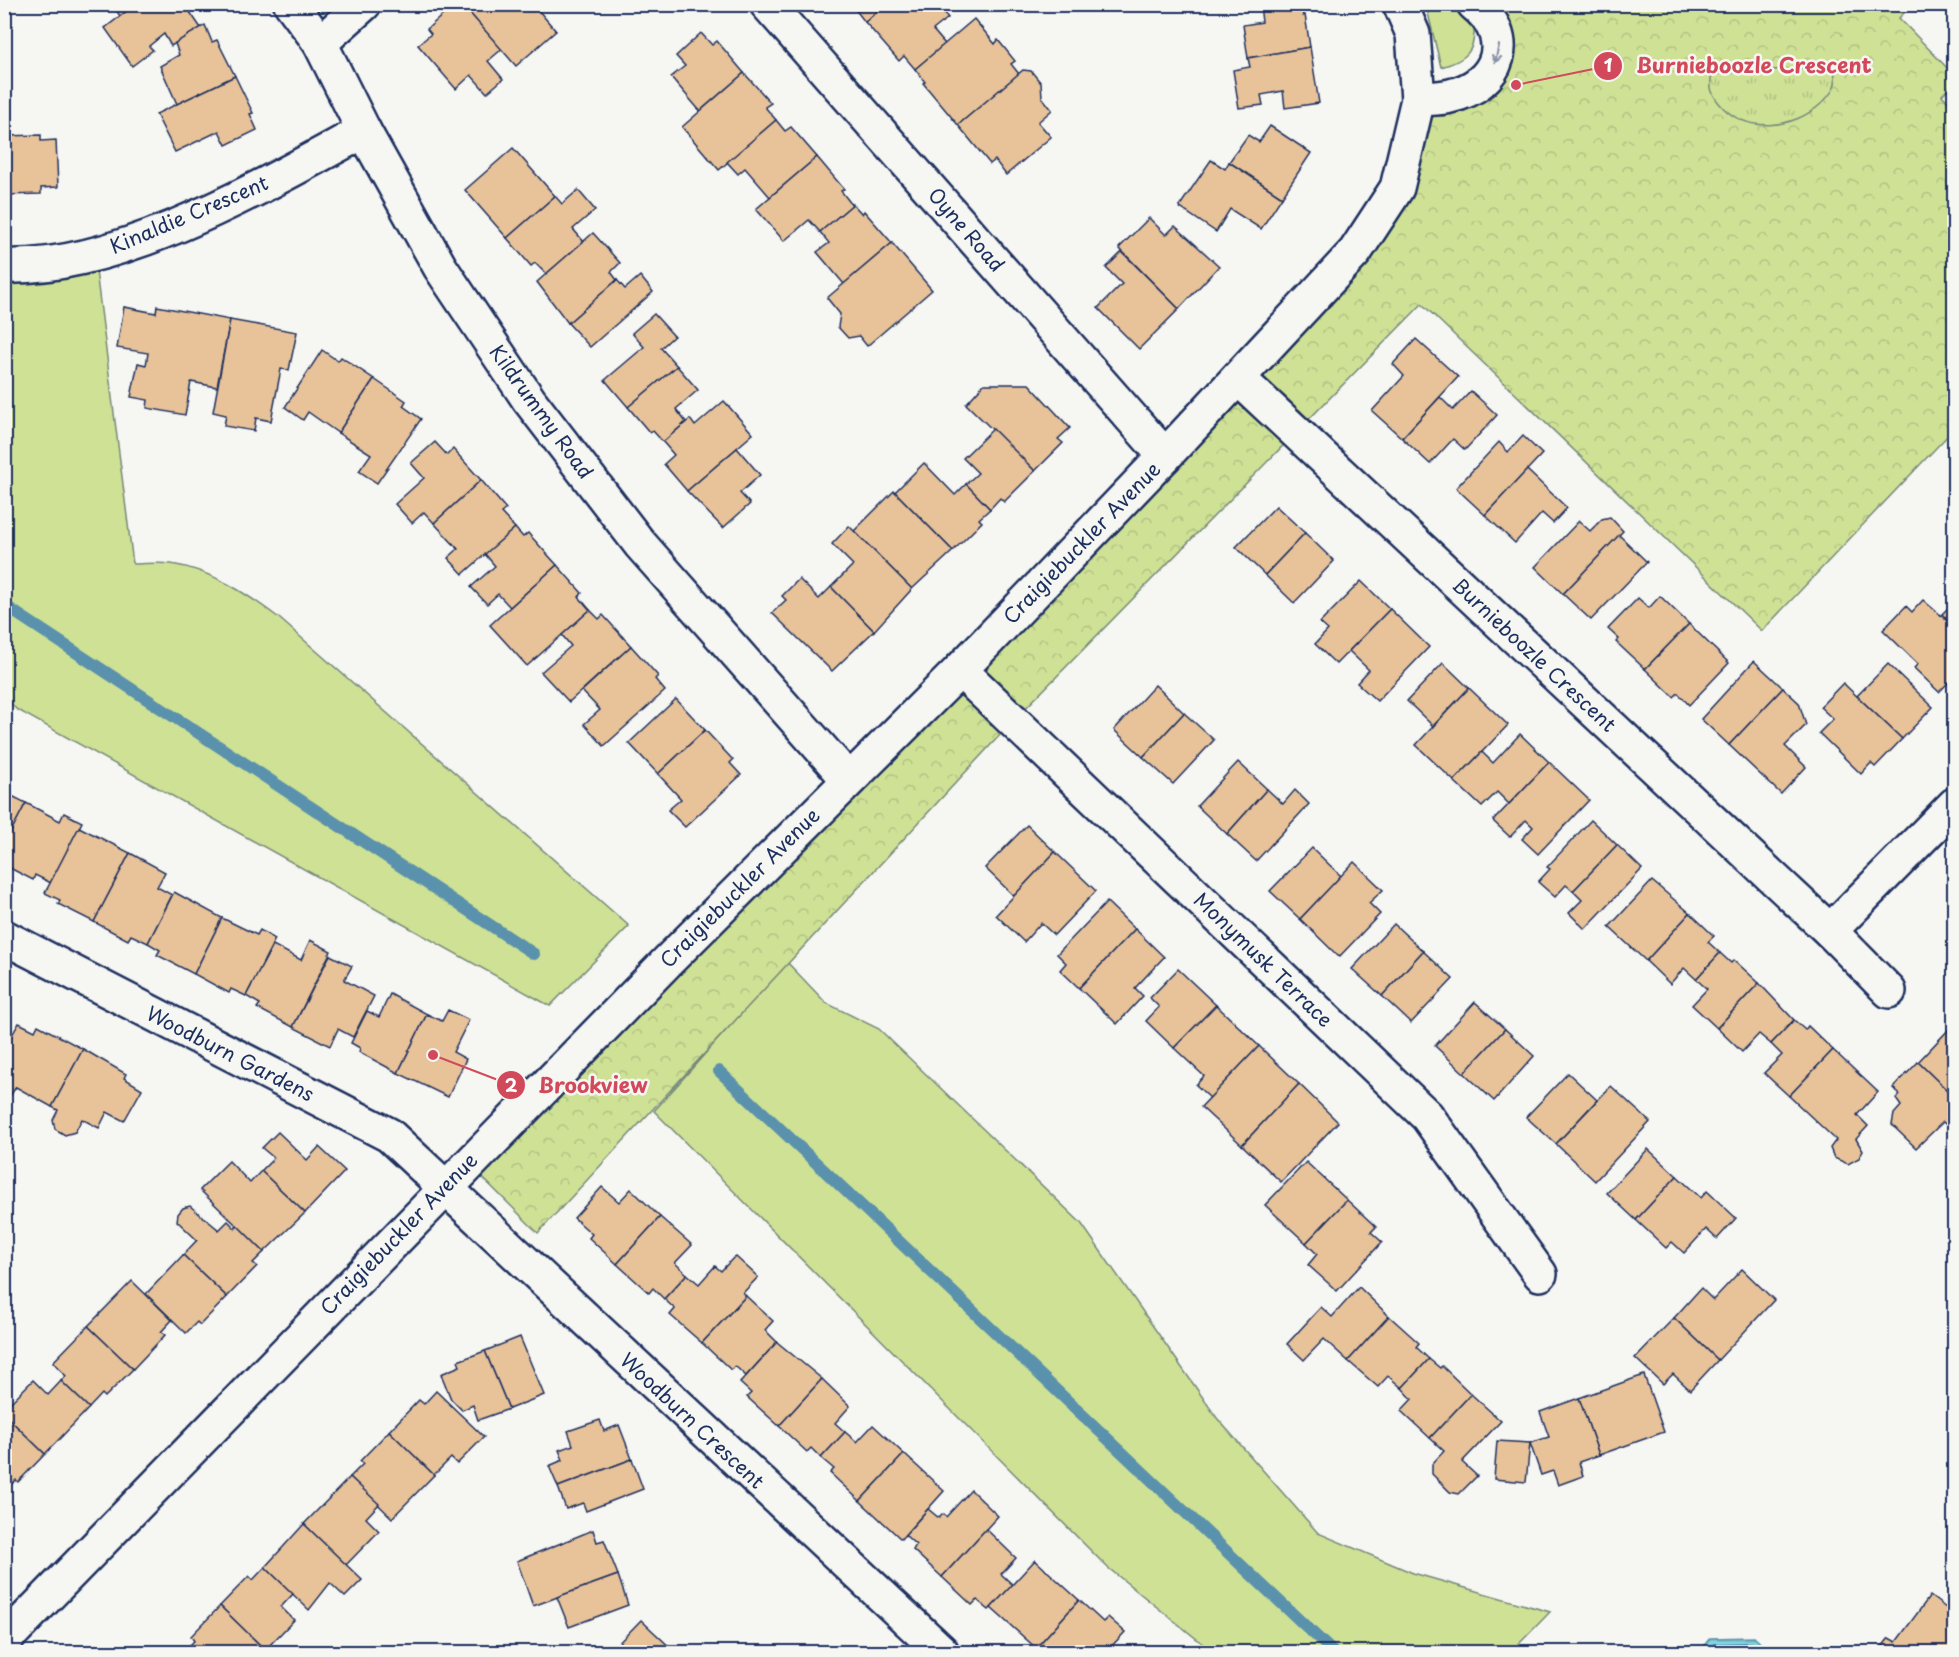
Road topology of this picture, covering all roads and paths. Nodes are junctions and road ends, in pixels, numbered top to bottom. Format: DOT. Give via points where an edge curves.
graph roads {
  1 [pos="291,4"];
  2 [pos="363,4"];
  3 [pos="767,4"];
  4 [pos="1400,4"];
  5 [pos="1474,4"];
  6 [pos="321,43"];
  7 [pos="1418,99"];
  8 [pos="364,131"];
  9 [pos="4,266"];
  10 [pos="1238,378"];
  11 [pos="1166,456"];
  12 [pos="960,670"];
  13 [pos="848,779"];
  14 [pos="1954,805"];
  15 [pos="1830,931"];
  16 [pos="4,937"];
  17 [pos="1889,991"];
  18 [pos="445,1187"];
  19 [pos="1540,1274"];
  20 [pos="4,1641"];
  21 [pos="942,1653"];
  1 -- 6 [label="street, Kildrummy Road"];
  2 -- 6 [label="street"];
  3 -- 11 [label="street, Oyne Road"];
  4 -- 7 [label="street, Craigiebuckler Avenue" via="1413,34"];
  5 -- 7 [label="street, one-way" via="1486,14 1499,41 1500,55 1491,71 1476,85 1451,96"];
  6 -- 8 [label="street, Kildrummy Road"];
  7 -- 10 [label="street, Craigiebuckler Avenue" via="1397,188 1355,252"];
  8 -- 9 [label="street, Kinaldie Crescent" via="255,190 129,244 82,257 25,267"];
  8 -- 13 [label="street, Kildrummy Road" via="440,267 529,400 640,544"];
  10 -- 11 [label="street, Craigiebuckler Avenue"];
  10 -- 15 [label="street, Burnieboozle Crescent"];
  11 -- 12 [label="street, Craigiebuckler Avenue"];
  12 -- 13 [label="street, Craigiebuckler Avenue"];
  12 -- 19 [label="street, Monymusk Terrace" via="1427,1116"];
  13 -- 18 [label="street, Craigiebuckler Avenue"];
  14 -- 15 [label="street"];
  15 -- 17 [label="street, Burnieboozle Crescent"];
  16 -- 18 [label="street, Woodburn Gardens" via="389,1135"];
  18 -- 20 [label="street, Craigiebuckler Avenue"];
  18 -- 21 [label="street, Woodburn Crescent"];
}
